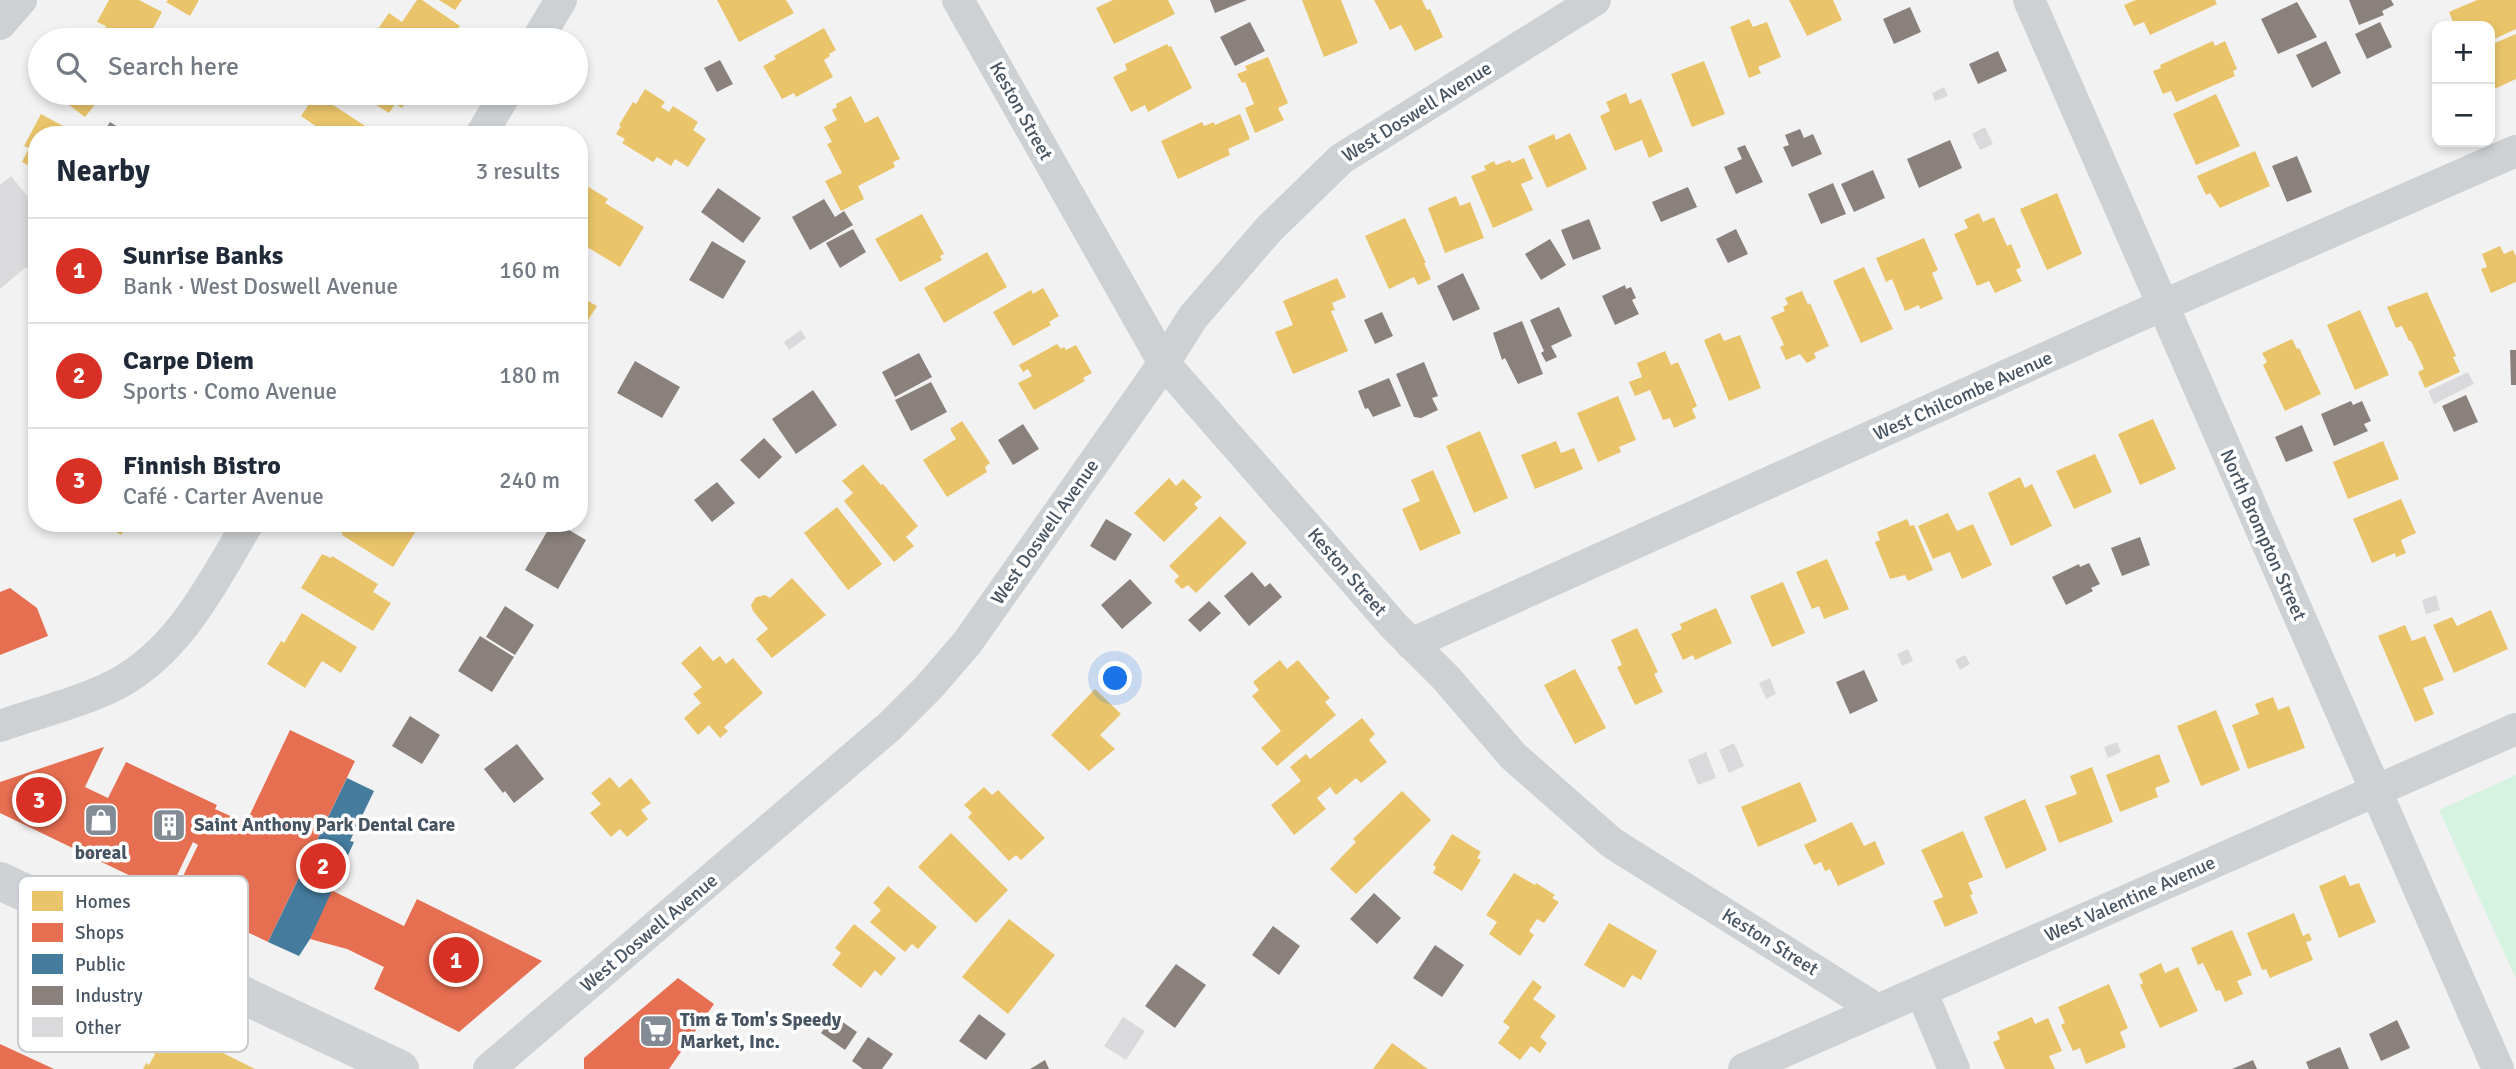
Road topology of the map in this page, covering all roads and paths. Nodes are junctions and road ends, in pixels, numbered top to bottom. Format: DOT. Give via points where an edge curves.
graph roads {
  1 [pos="20,0"];
  2 [pos="562,0"];
  3 [pos="958,0"];
  4 [pos="1595,0"];
  5 [pos="2029,0"];
  6 [pos="0,24"];
  7 [pos="544,28"];
  8 [pos="499,105"];
  9 [pos="486,126"];
  10 [pos="2516,151"];
  11 [pos="2163,306"];
  12 [pos="1164,363"];
  13 [pos="242,532"];
  14 [pos="1411,644"];
  15 [pos="0,726"];
  16 [pos="2516,730"];
  17 [pos="2376,789"];
  18 [pos="0,881"];
  19 [pos="18,889"];
  20 [pos="1921,992"];
  21 [pos="248,998"];
  22 [pos="1878,1010"];
  23 [pos="400,1069"];
  24 [pos="489,1069"];
  25 [pos="1744,1069"];
  26 [pos="1954,1069"];
  27 [pos="2498,1069"];
  1 -- 6 [label="street"];
  2 -- 7 [label="street"];
  3 -- 12 [label="street, Keston Street"];
  4 -- 12 [label="street, West Doswell Avenue" via="1341,159 1269,229 1193,317"];
  5 -- 11 [label="street, North Brompton Street"];
  8 -- 9 [label="street"];
  10 -- 11 [label="street, West Chilcombe Avenue"];
  11 -- 14 [label="street, West Chilcombe Avenue"];
  11 -- 17 [label="street, North Brompton Street"];
  12 -- 14 [label="street, Keston Street"];
  12 -- 24 [label="street, West Doswell Avenue" via="967,643 929,687 890,726"];
  13 -- 15 [label="street" via="185,625 144,668 115,685"];
  14 -- 22 [label="street, Keston Street" via="1513,756 1612,843"];
  16 -- 17 [label="street, West Valentine Avenue"];
  17 -- 20 [label="street, West Valentine Avenue"];
  17 -- 27 [label="street, North Brompton Street"];
  18 -- 19 [label="main road"];
  20 -- 22 [label="street, West Valentine Avenue"];
  20 -- 26 [label="street"];
  21 -- 23 [label="main road"];
  22 -- 25 [label="street, West Valentine Avenue"];
}
